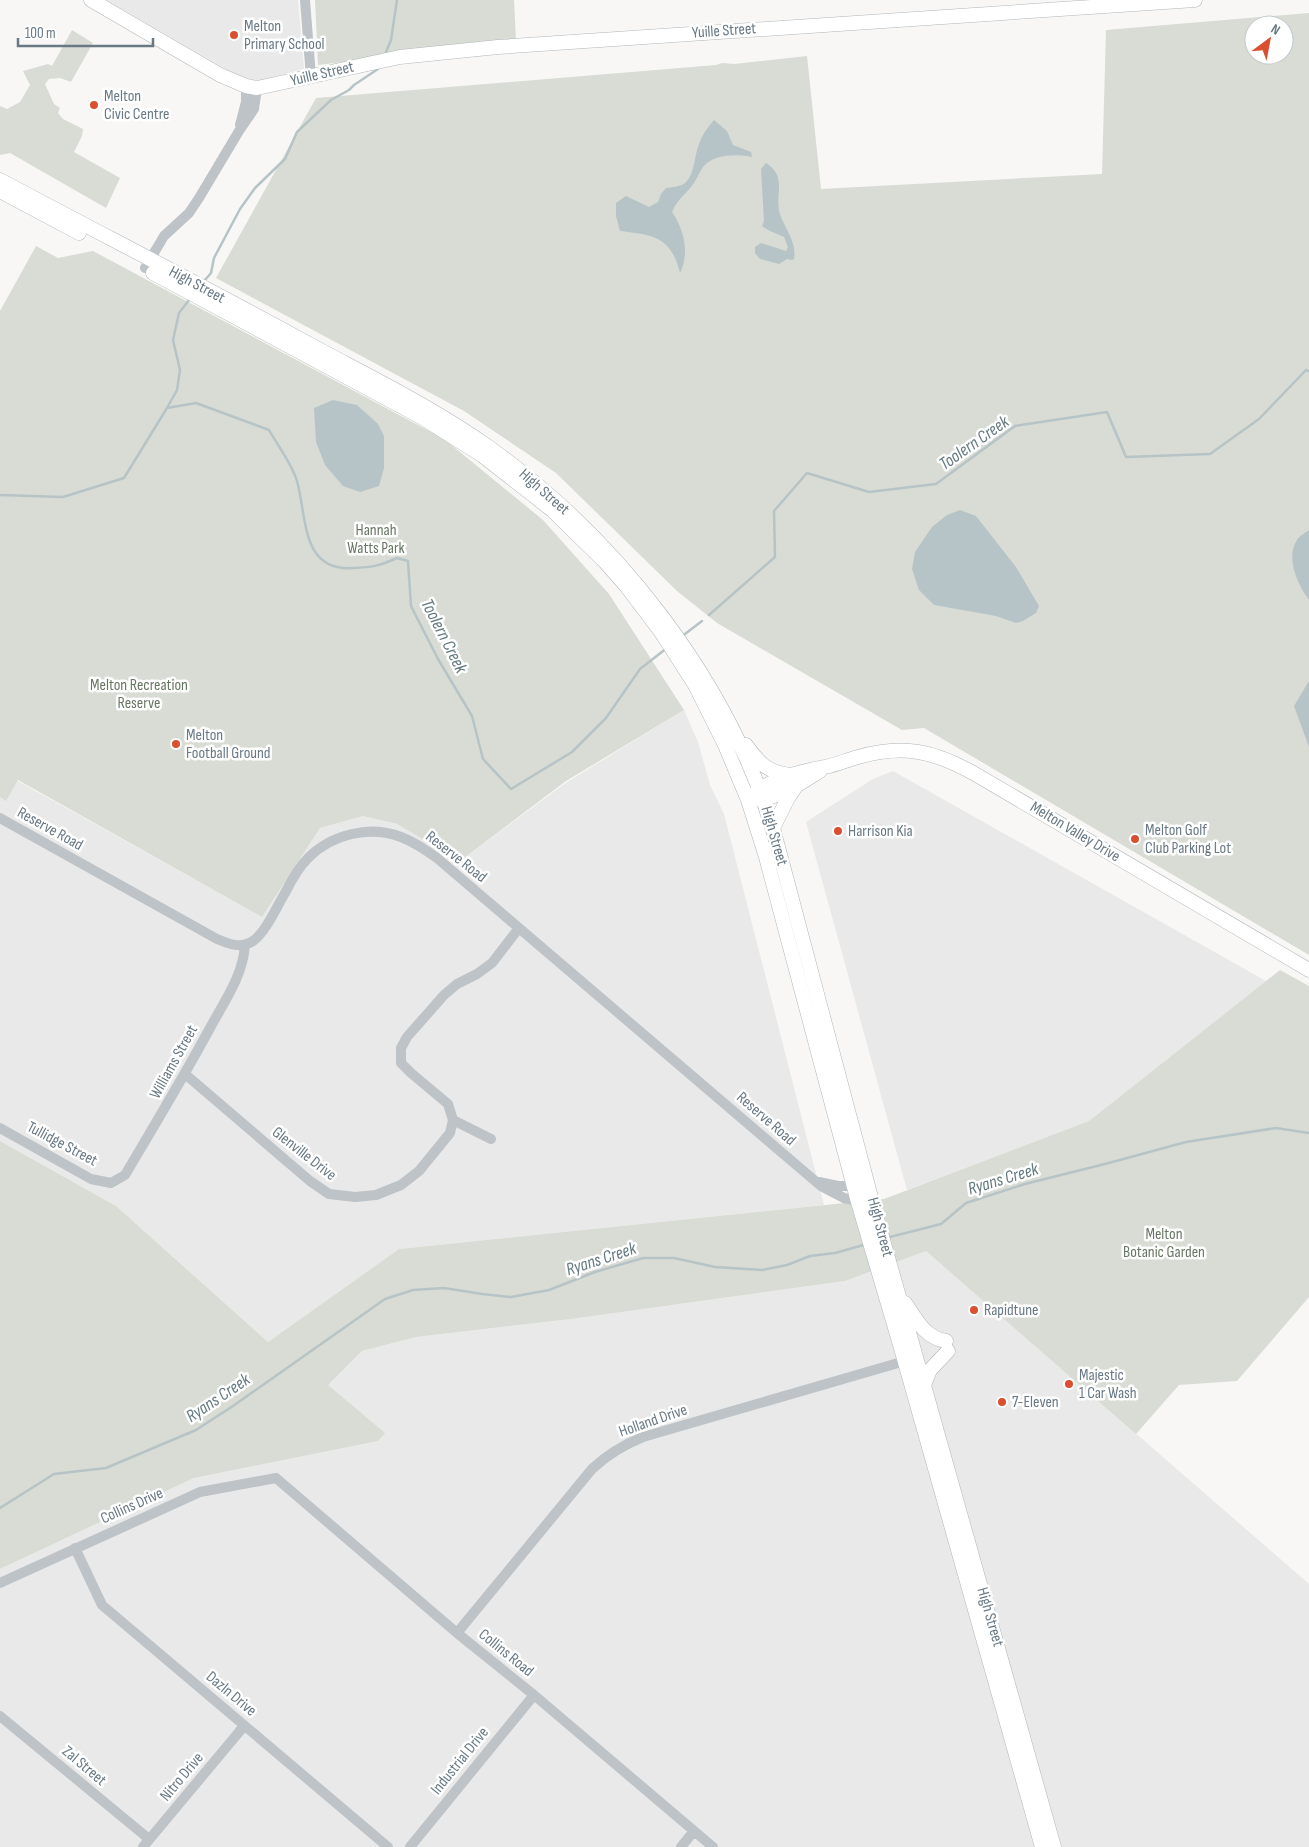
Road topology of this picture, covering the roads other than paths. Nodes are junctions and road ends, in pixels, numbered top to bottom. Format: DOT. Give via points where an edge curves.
graph roads {
  1 [pos="91,0"];
  2 [pos="305,0"];
  3 [pos="1195,0"];
  4 [pos="311,77"];
  5 [pos="251,87"];
  6 [pos="0,180"];
  7 [pos="0,191"];
  8 [pos="147,264"];
  9 [pos="678,649"];
  10 [pos="716,701"];
  11 [pos="794,780"];
  12 [pos="762,794"];
  13 [pos="748,800"];
  14 [pos="0,818"];
  15 [pos="773,828"];
  16 [pos="519,928"];
  17 [pos="245,945"];
  18 [pos="1309,970"];
  19 [pos="185,1074"];
  20 [pos="453,1120"];
  21 [pos="0,1128"];
  22 [pos="491,1139"];
  23 [pos="816,1181"];
  24 [pos="111,1183"];
  25 [pos="869,1185"];
  26 [pos="855,1186"];
  27 [pos="865,1202"];
  28 [pos="876,1239"];
  29 [pos="899,1294"];
  30 [pos="911,1359"];
  31 [pos="924,1384"];
  32 [pos="281,1482"];
  33 [pos="75,1548"];
  34 [pos="0,1583"];
  35 [pos="457,1633"];
  36 [pos="534,1695"];
  37 [pos="0,1716"];
  38 [pos="244,1726"];
  39 [pos="694,1831"];
  40 [pos="146,1843"];
  41 [pos="388,1847"];
  42 [pos="410,1847"];
  43 [pos="681,1847"];
  44 [pos="713,1847"];
  45 [pos="1042,1847"];
  46 [pos="1054,1847"];
  1 -- 5 [label="main road" via="220,75"];
  2 -- 4 [label="street"];
  3 -- 4 [label="main road, Yuille Street" via="498,47 400,57"];
  4 -- 5 [label="main road, Yuille Street"];
  5 -- 8 [label="street" via="239,131 189,213 164,236"];
  6 -- 8 [label="main road, High Street"];
  7 -- 8 [label="main road, High Street"];
  8 -- 9 [label="main road, High Street" via="279,328 434,412 488,447 539,486 599,542 634,581"];
  9 -- 10 [label="main road, High Street"];
  9 -- 13 [label="main road, High Street"];
  10 -- 11 [label="main road" via="758,761 773,772"];
  10 -- 12 [label="main road, High Street"];
  11 -- 12 [label="main road, Melton Valley Drive"];
  11 -- 15 [label="main road"];
  11 -- 18 [label="main road, Melton Valley Drive" via="882,751 917,750 947,759"];
  12 -- 13 [label="main road, Melton Valley Drive"];
  12 -- 15 [label="main road, High Street"];
  13 -- 26 [label="main road, High Street"];
  14 -- 17 [label="street, Reserve Road" via="217,939 232,946"];
  15 -- 25 [label="main road, High Street"];
  16 -- 17 [label="street, Reserve Road" via="418,845 400,836 362,832 325,844 308,858 262,932"];
  16 -- 20 [label="street" via="492,963 457,984 444,996 401,1048 401,1063 448,1104"];
  16 -- 23 [label="street, Reserve Road"];
  17 -- 19 [label="street, Williams Street" via="237,978"];
  19 -- 20 [label="street, Glenville Drive" via="310,1182 329,1194 376,1195 401,1185 419,1171 450,1133"];
  19 -- 24 [label="street, Williams Street" via="126,1175"];
  20 -- 22 [label="street"];
  21 -- 24 [label="street, Tullidge Street" via="91,1179"];
  23 -- 26 [label="street, Reserve Road"];
  23 -- 27 [label="street, Reserve Road" via="844,1198"];
  25 -- 26 [label="street, Reserve Road"];
  25 -- 27 [label="main road, High Street"];
  26 -- 27 [label="main road, High Street"];
  27 -- 28 [label="main road, High Street"];
  28 -- 29 [label="main road, High Street"];
  28 -- 30 [label="main road, High Street"];
  29 -- 30 [label="main road, High Street"];
  29 -- 31 [label="main road" via="928,1334 947,1346"];
  30 -- 31 [label="main road, High Street"];
  30 -- 35 [label="street, Holland Drive" via="624,1444 592,1469"];
  30 -- 45 [label="main road, High Street"];
  31 -- 46 [label="main road, High Street"];
  32 -- 33 [label="street, Collins Drive" via="276,1478 200,1492"];
  32 -- 35 [label="street, Collins Road"];
  33 -- 34 [label="street, Collins Drive"];
  33 -- 38 [label="street, Dazln Drive" via="102,1605"];
  35 -- 36 [label="street, Collins Road"];
  36 -- 39 [label="street, Collins Road"];
  36 -- 42 [label="street, Industrial Drive"];
  37 -- 40 [label="street, Zal Street"];
  38 -- 40 [label="street, Nitro Drive"];
  38 -- 41 [label="street, Dazln Drive"];
  39 -- 43 [label="street"];
  39 -- 44 [label="street, Collins Road"];
}
